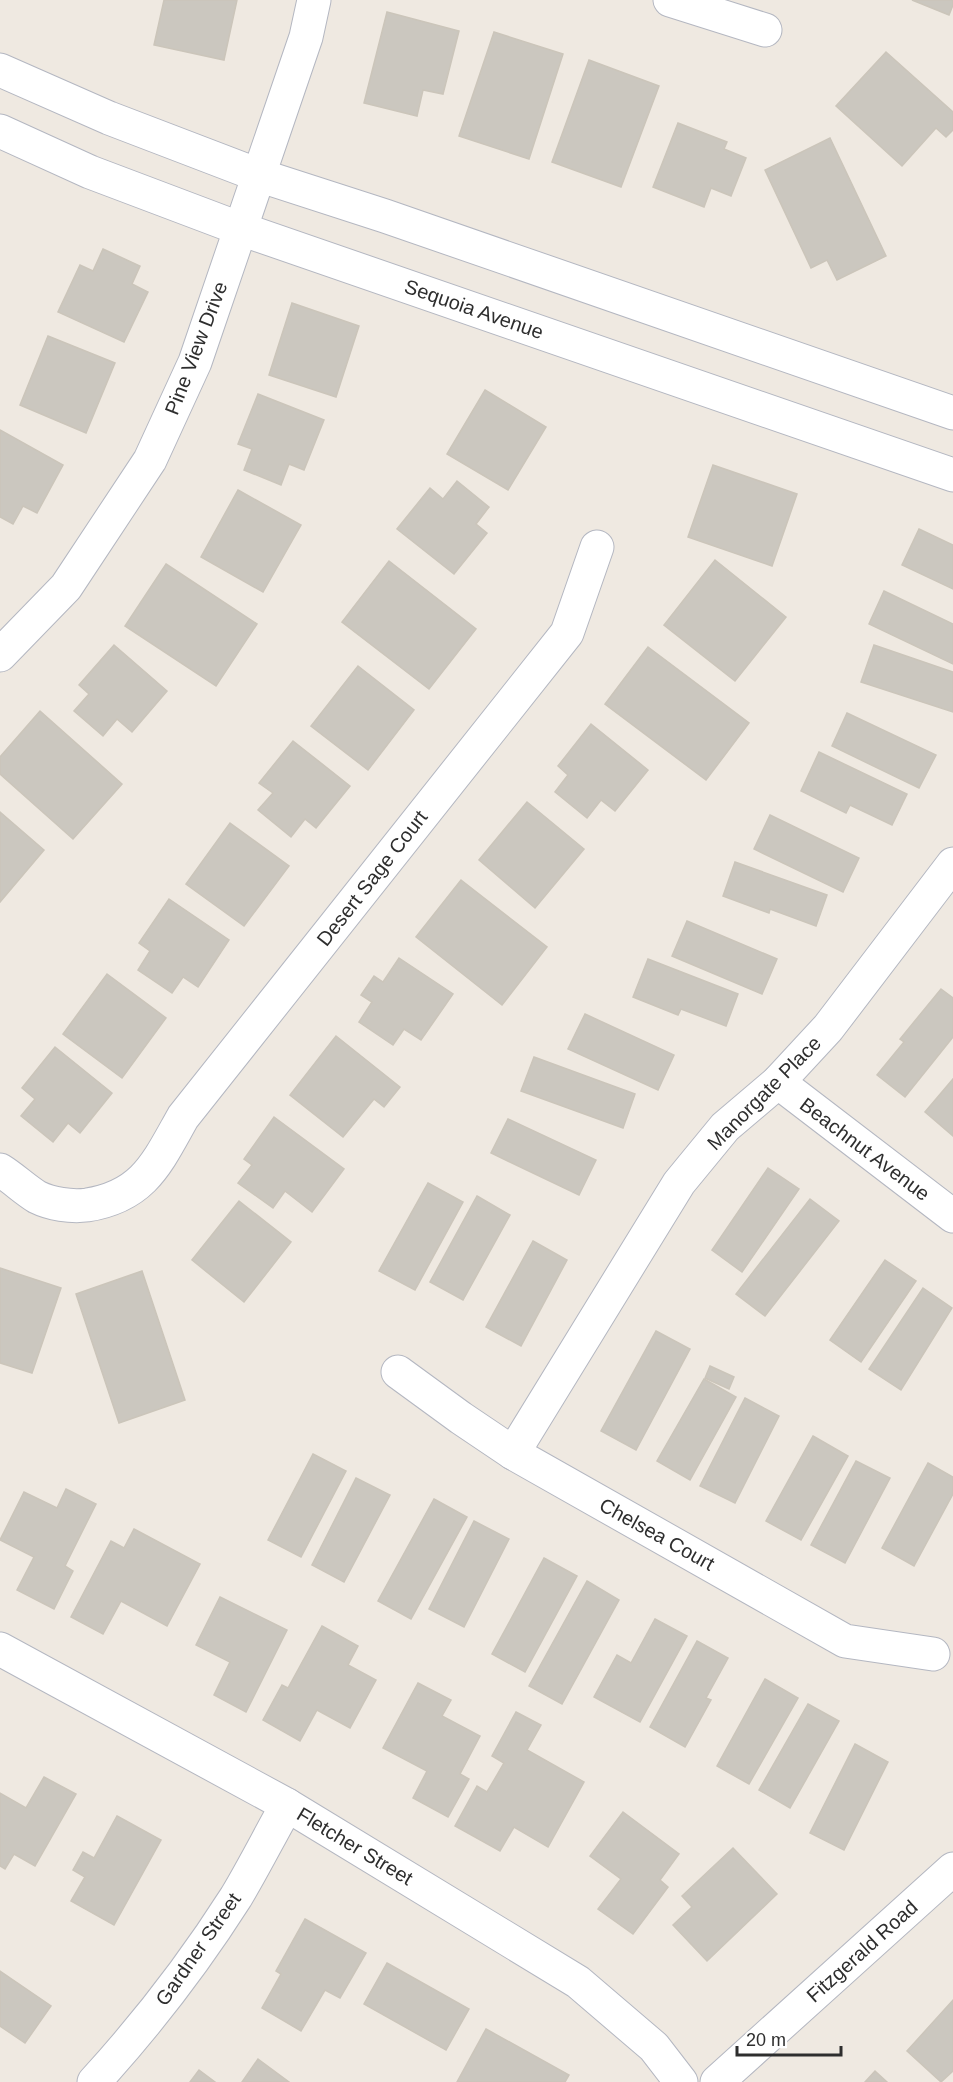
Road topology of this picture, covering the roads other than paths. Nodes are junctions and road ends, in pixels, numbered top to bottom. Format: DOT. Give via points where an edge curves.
graph roads {
  1 [pos="314,0"];
  2 [pos="670,0"];
  3 [pos="765,30"];
  4 [pos="0,70"];
  5 [pos="0,131"];
  6 [pos="258,175"];
  7 [pos="241,229"];
  8 [pos="953,413"];
  9 [pos="953,475"];
  10 [pos="597,547"];
  11 [pos="0,655"];
  12 [pos="953,864"];
  13 [pos="778,1082"];
  14 [pos="0,1170"];
  15 [pos="953,1216"];
  16 [pos="398,1372"];
  17 [pos="513,1453"];
  18 [pos="0,1649"];
  19 [pos="933,1654"];
  20 [pos="287,1804"];
  21 [pos="953,1869"];
  22 [pos="94,2082"];
  23 [pos="681,2082"];
  24 [pos="717,2082"];
  1 -- 6 [label="street, Pine View Drive" via="306,37"];
  2 -- 3 [label="street"];
  4 -- 6 [label="street" via="109,118"];
  5 -- 7 [label="street, Sequoia Avenue" via="90,172"];
  6 -- 7 [label="street, Pine View Drive"];
  6 -- 8 [label="street"];
  7 -- 9 [label="street, Sequoia Avenue"];
  7 -- 11 [label="street, Pine View Drive" via="195,362 150,460 66,587"];
  10 -- 14 [label="street, Desert Sage Court" via="567,633 183,1117 157,1163 137,1186 103,1202 60,1204 38,1197"];
  12 -- 13 [label="street, Manorgate Place" via="828,1028"];
  13 -- 15 [label="street, Beachnut Avenue"];
  13 -- 17 [label="street, Manorgate Place" via="725,1127 679,1183"];
  16 -- 17 [label="street, Chelsea Court"];
  17 -- 19 [label="street, Chelsea Court" via="845,1641"];
  18 -- 20 [label="street, Fletcher Street"];
  20 -- 22 [label="street, Gardner Street" via="237,1896 181,1978"];
  20 -- 23 [label="street, Fletcher Street" via="578,1982 654,2047"];
  21 -- 24 [label="street, Fitzgerald Road"];
}
